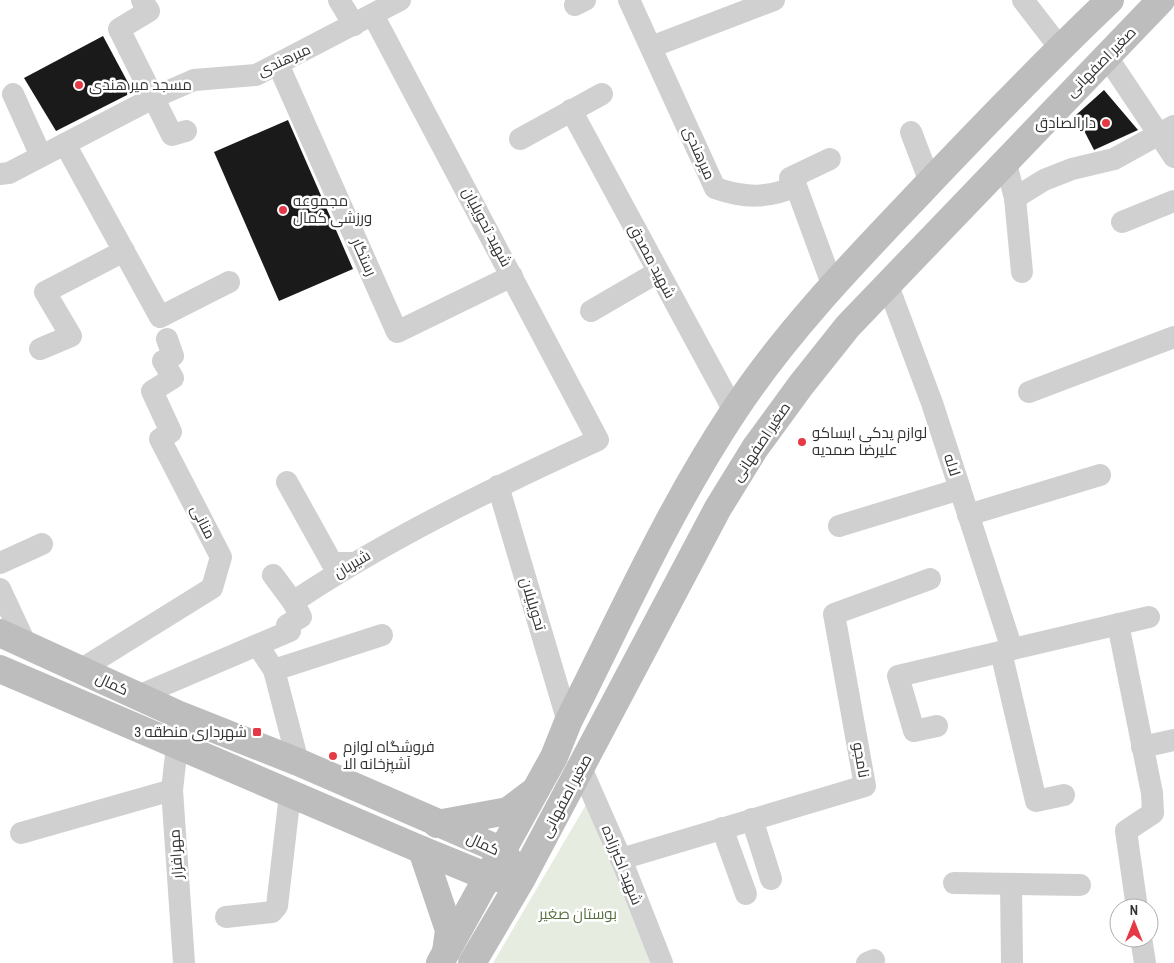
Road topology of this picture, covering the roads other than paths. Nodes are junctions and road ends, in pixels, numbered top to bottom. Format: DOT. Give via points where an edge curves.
graph roads {
  1 [pos="142,0"];
  2 [pos="339,0"];
  3 [pos="400,0"];
  4 [pos="629,0"];
  5 [pos="774,0"];
  6 [pos="1023,0"];
  7 [pos="1110,0"];
  8 [pos="1161,0"];
  9 [pos="363,20"];
  10 [pos="651,47"];
  11 [pos="1060,48"];
  12 [pos="1107,57"];
  13 [pos="278,64"];
  14 [pos="1084,78"];
  15 [pos="13,94"];
  16 [pos="602,94"];
  17 [pos="155,97"];
  18 [pos="571,110"];
  19 [pos="1166,130"];
  20 [pos="186,131"];
  21 [pos="911,132"];
  22 [pos="520,139"];
  23 [pos="65,144"];
  24 [pos="40,156"];
  25 [pos="1174,157"];
  26 [pos="830,159"];
  27 [pos="1005,160"];
  28 [pos="0,174"];
  29 [pos="930,182"];
  30 [pos="796,186"];
  31 [pos="1015,198"];
  32 [pos="1174,201"];
  33 [pos="1122,222"];
  34 [pos="124,251"];
  35 [pos="658,272"];
  36 [pos="1022,272"];
  37 [pos="512,276"];
  38 [pos="229,282"];
  39 [pos="888,283"];
  40 [pos="832,284"];
  41 [pos="591,311"];
  42 [pos="1174,337"];
  43 [pos="167,339"];
  44 [pos="40,350"];
  45 [pos="1029,392"];
  46 [pos="734,411"];
  47 [pos="598,440"];
  48 [pos="1100,475"];
  49 [pos="287,482"];
  50 [pos="498,486"];
  51 [pos="960,489"];
  52 [pos="968,514"];
  53 [pos="840,526"];
  54 [pos="42,544"];
  55 [pos="0,563"];
  56 [pos="351,563"];
  57 [pos="273,575"];
  58 [pos="930,579"];
  59 [pos="0,589"];
  60 [pos="293,602"];
  61 [pos="1148,617"];
  62 [pos="1118,624"];
  63 [pos="0,634"];
  64 [pos="382,635"];
  65 [pos="26,645"];
  66 [pos="258,646"];
  67 [pos="1007,650"];
  68 [pos="0,669"];
  69 [pos="80,670"];
  70 [pos="274,670"];
  71 [pos="138,696"];
  72 [pos="568,722"];
  73 [pos="937,726"];
  74 [pos="1174,740"];
  75 [pos="177,746"];
  76 [pos="1142,747"];
  77 [pos="298,762"];
  78 [pos="581,768"];
  79 [pos="172,790"];
  80 [pos="536,791"];
  81 [pos="290,794"];
  82 [pos="1064,795"];
  83 [pos="752,819"];
  84 [pos="437,824"];
  85 [pos="722,828"];
  86 [pos="21,833"];
  87 [pos="422,850"];
  88 [pos="503,850"];
  89 [pos="621,859"];
  90 [pos="488,877"];
  91 [pos="771,879"];
  92 [pos="521,880"];
  93 [pos="954,884"];
  94 [pos="1011,884"];
  95 [pos="1080,885"];
  96 [pos="746,894"];
  97 [pos="1136,898"];
  98 [pos="226,917"];
  99 [pos="1143,948"];
  100 [pos="443,958"];
  101 [pos="184,963"];
  102 [pos="472,963"];
  103 [pos="662,963"];
  104 [pos="1012,963"];
  105 [pos="1145,963"];
  1 -- 17 [label="street" via="149,11 119,29"];
  2 -- 9 [label="street, شهید تحویلیان"];
  3 -- 9 [label="street, میرهندی"];
  4 -- 10 [label="street, میرهندی"];
  5 -- 10 [label="street"];
  6 -- 11 [label="street"];
  7 -- 11 [label="main road, صغیر اصفهانی"];
  8 -- 12 [label="main road, صغیر اصفهانی"];
  9 -- 13 [label="street, میرهندی"];
  9 -- 37 [label="street, شهید تحویلیان"];
  10 -- 30 [label="street, میرهندی" via="715,188 737,196 775,196"];
  11 -- 14 [label="main road"];
  11 -- 29 [label="main road, صغیر اصفهانی"];
  12 -- 14 [label="main road, صغیر اصفهانی"];
  12 -- 19 [label="street"];
  13 -- 17 [label="street, میرهندی" via="256,74 194,80"];
  13 -- 37 [label="street, رستگار" via="397,332"];
  14 -- 27 [label="main road, صغیر اصفهانی"];
  15 -- 24 [label="street"];
  16 -- 18 [label="street"];
  17 -- 20 [label="street" via="172,135"];
  17 -- 23 [label="street, میرهندی"];
  18 -- 22 [label="street"];
  18 -- 35 [label="street, شهید مصدق"];
  19 -- 25 [label="street"];
  19 -- 31 [label="street" via="1114,160 1072,169 1044,180"];
  21 -- 29 [label="street"];
  23 -- 24 [label="street, میرهندی"];
  23 -- 34 [label="street"];
  24 -- 28 [label="street, میرهندی" via="9,173"];
  26 -- 30 [label="street" via="790,178"];
  27 -- 31 [label="street"];
  27 -- 39 [label="main road, صغیر اصفهانی"];
  29 -- 40 [label="main road, صغیر اصفهانی"];
  30 -- 40 [label="street"];
  31 -- 36 [label="street"];
  32 -- 33 [label="street"];
  34 -- 38 [label="street" via="160,317"];
  34 -- 44 [label="street" via="45,292 71,336"];
  35 -- 41 [label="street"];
  35 -- 46 [label="street, شهید مصدق"];
  37 -- 47 [label="street, شهید تحویلیان"];
  39 -- 51 [label="street, لاله"];
  39 -- 78 [label="main road, صغیر اصفهانی" via="836,341 755,448 718,508"];
  40 -- 46 [label="main road, صغیر اصفهانی"];
  42 -- 45 [label="street"];
  43 -- 69 [label="street, منانی" via="173,356 163,361 173,378 152,391 171,432 160,439 221,557 217,574 212,588"];
  46 -- 72 [label="main road, صغیر اصفهانی" via="672,515"];
  47 -- 50 [label="street, شیریان"];
  48 -- 52 [label="street"];
  49 -- 56 [label="street" via="332,563"];
  50 -- 56 [label="street, شیریان"];
  50 -- 72 [label="street, تحویلیلان"];
  51 -- 52 [label="street, لاله"];
  51 -- 53 [label="street"];
  52 -- 67 [label="street, لاله"];
  54 -- 55 [label="street"];
  56 -- 60 [label="street, شیریان"];
  57 -- 60 [label="street"];
  58 -- 83 [label="street, نامجو" via="834,614 865,786"];
  59 -- 65 [label="street"];
  60 -- 66 [label="street" via="301,617 287,625 290,631"];
  61 -- 62 [label="street"];
  62 -- 67 [label="street"];
  62 -- 76 [label="street"];
  63 -- 65 [label="main road, کمال"];
  64 -- 70 [label="street"];
  65 -- 69 [label="main road, کمال"];
  66 -- 70 [label="street"];
  66 -- 71 [label="street"];
  67 -- 73 [label="street" via="898,676 914,731"];
  67 -- 82 [label="street, لاله" via="1036,801"];
  68 -- 75 [label="main road, کمال"];
  69 -- 71 [label="main road, کمال"];
  70 -- 77 [label="street"];
  71 -- 77 [label="main road, کمال"];
  72 -- 80 [label="main road, صغیر اصفهانی"];
  74 -- 76 [label="street"];
  75 -- 79 [label="street, مهرافزار"];
  75 -- 81 [label="main road, کمال"];
  76 -- 97 [label="street" via="1152,793 1152,813 1126,831"];
  77 -- 84 [label="main road, کمال"];
  78 -- 89 [label="street, شهید اکبرزاده"];
  78 -- 92 [label="main road, صغیر اصفهانی"];
  79 -- 86 [label="street"];
  79 -- 101 [label="street, مهرافزار"];
  80 -- 84 [label="main road" via="508,811"];
  80 -- 88 [label="main road, صغیر اصفهانی"];
  81 -- 87 [label="main road, کمال"];
  81 -- 98 [label="street" via="277,906 272,912"];
  83 -- 85 [label="street, نامجو"];
  83 -- 91 [label="street"];
  84 -- 88 [label="main road, کمال"];
  85 -- 89 [label="street, نامجو"];
  85 -- 96 [label="street"];
  87 -- 90 [label="main road, کمال"];
  87 -- 100 [label="main road" via="449,930"];
  88 -- 90 [label="main road, صغیر اصفهانی"];
  88 -- 92 [label="main road, کمال"];
  89 -- 103 [label="street, شهید اکبرزاده"];
  90 -- 92 [label="main road, کمال"];
  90 -- 100 [label="main road, صغیر اصفهانی"];
  92 -- 102 [label="main road, صغیر اصفهانی"];
  93 -- 94 [label="street"];
  94 -- 95 [label="street"];
  94 -- 104 [label="street"];
  99 -- 105 [label="street"];
}
